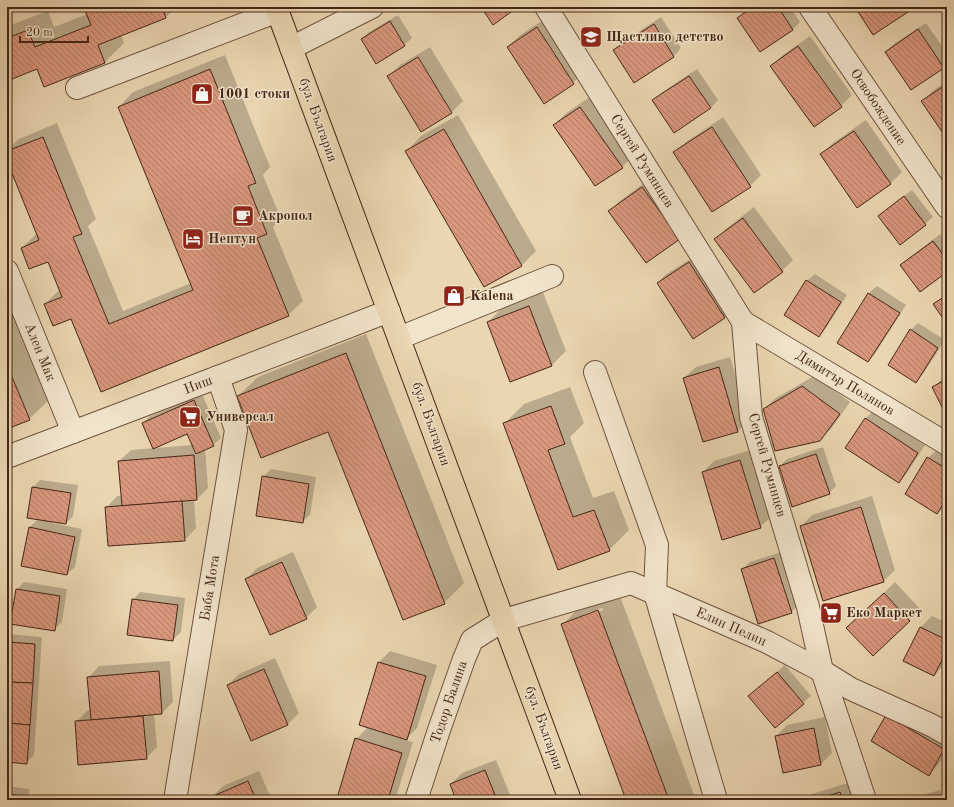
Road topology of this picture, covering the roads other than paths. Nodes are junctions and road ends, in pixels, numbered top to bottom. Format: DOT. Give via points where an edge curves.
graph roads {
  1 [pos="372,7"];
  2 [pos="546,7"];
  3 [pos="810,7"];
  4 [pos="271,9"];
  5 [pos="291,48"];
  6 [pos="78,88"];
  7 [pos="947,207"];
  8 [pos="7,271"];
  9 [pos="552,276"];
  10 [pos="389,311"];
  11 [pos="743,322"];
  12 [pos="399,338"];
  13 [pos="595,372"];
  14 [pos="218,377"];
  15 [pos="73,432"];
  16 [pos="947,444"];
  17 [pos="7,457"];
  18 [pos="655,593"];
  19 [pos="504,620"];
  20 [pos="822,671"];
  21 [pos="947,734"];
  22 [pos="175,800"];
  23 [pos="416,800"];
  24 [pos="570,800"];
  25 [pos="716,800"];
  26 [pos="865,800"];
  1 -- 5 [label="street"];
  2 -- 11 [label="street, Сергей Румянцев"];
  3 -- 7 [label="street, Освобождение"];
  4 -- 5 [label="main road, бул. България"];
  4 -- 6 [label="street"];
  5 -- 10 [label="main road, бул. България"];
  8 -- 15 [label="street, Ален Мак"];
  9 -- 12 [label="street"];
  10 -- 12 [label="main road, бул. България"];
  10 -- 14 [label="street, Ниш"];
  11 -- 16 [label="street, Димитър Полянов"];
  11 -- 20 [label="street, Сергей Румянцев" via="751,416 808,607"];
  12 -- 19 [label="main road, бул. България"];
  13 -- 18 [label="street" via="656,545"];
  14 -- 15 [label="street, Ниш"];
  14 -- 22 [label="street, Баба Мота" via="236,430"];
  15 -- 17 [label="street, Ниш"];
  18 -- 19 [label="street, Елин Пелин" via="631,583"];
  18 -- 20 [label="street, Елин Пелин" via="767,642"];
  18 -- 25 [label="street"];
  19 -- 23 [label="street, Тодор Балина" via="472,640"];
  19 -- 24 [label="main road, бул. България"];
  20 -- 21 [label="street, Елин Пелин" via="851,689"];
  20 -- 26 [label="street, Сергей Румянцев"];
}
